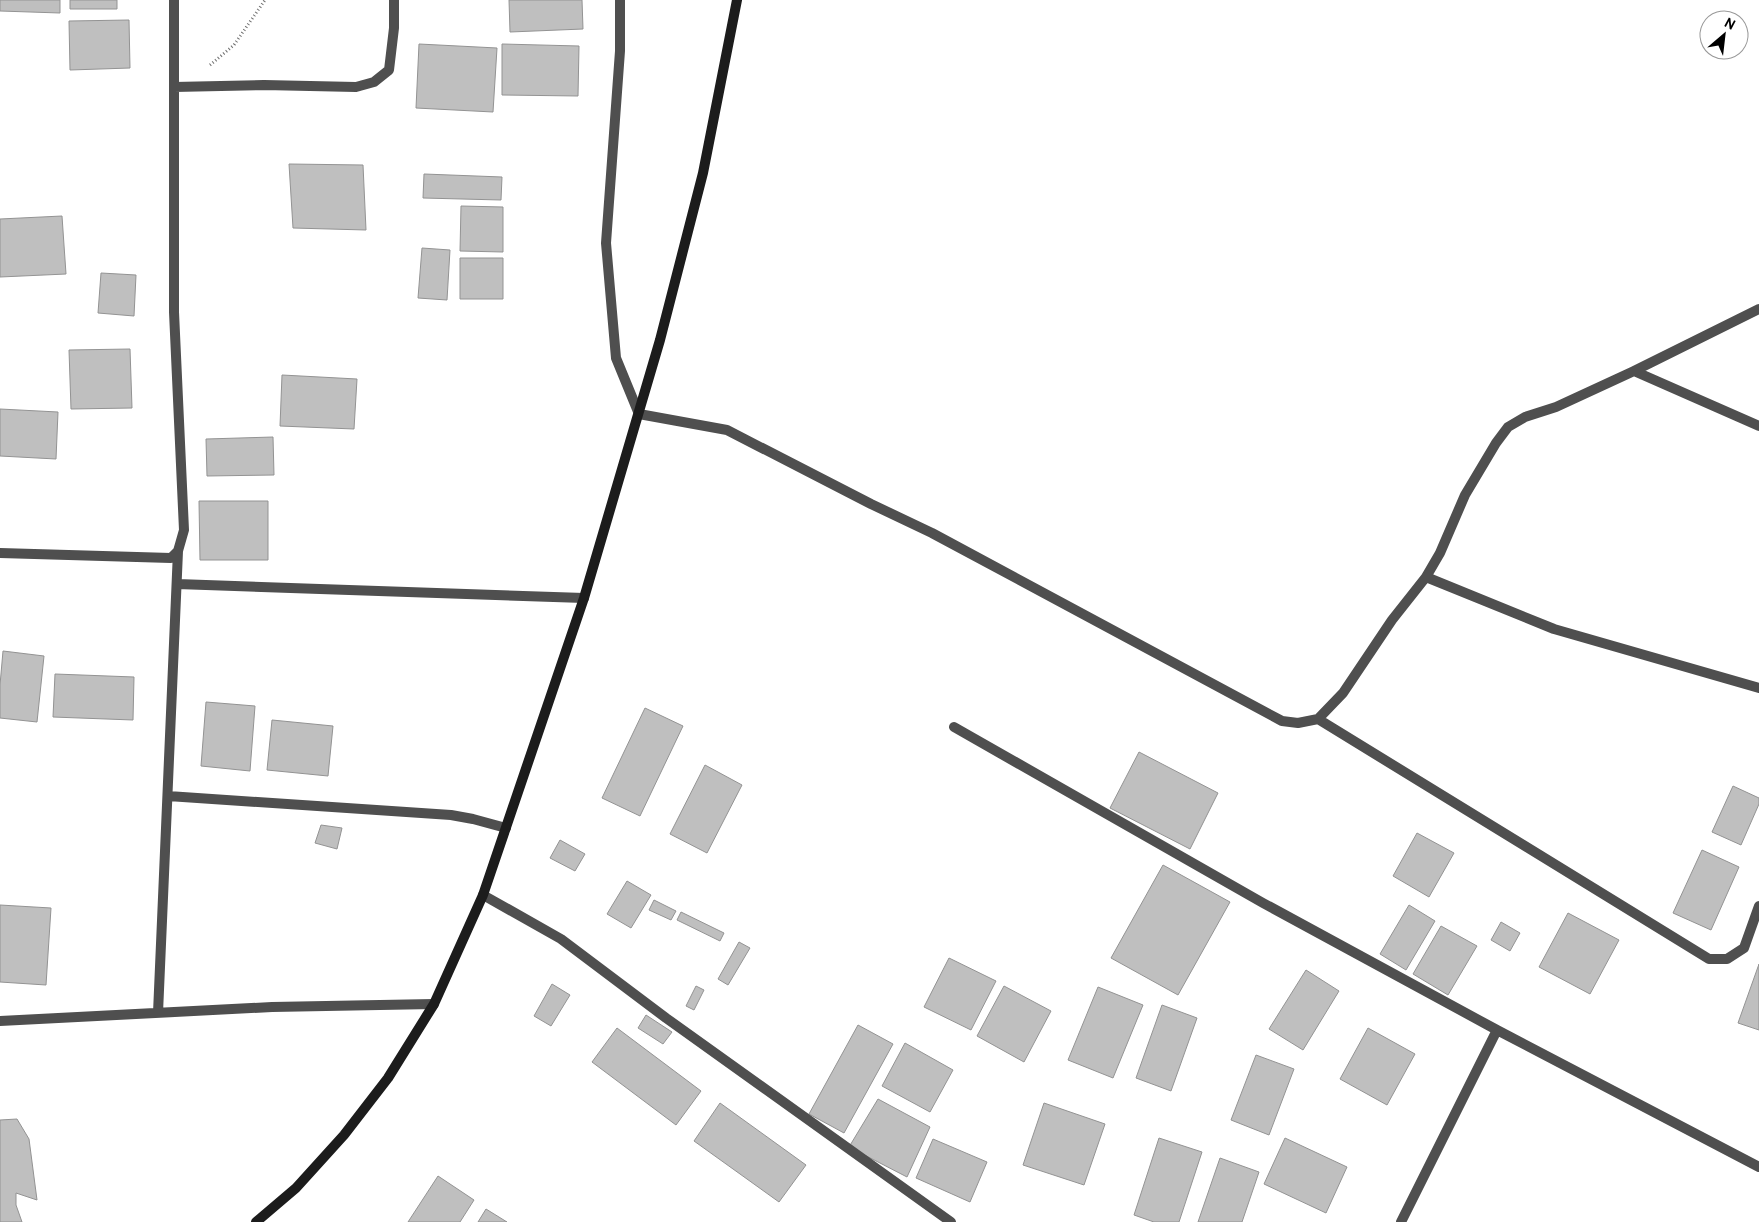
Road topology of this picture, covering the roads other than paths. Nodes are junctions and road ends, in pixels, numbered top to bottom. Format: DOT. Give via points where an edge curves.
graph roads {
  1 [pos="174,0"];
  2 [pos="394,0"];
  3 [pos="620,0"];
  4 [pos="737,0"];
  5 [pos="180,87"];
  6 [pos="1759,309"];
  7 [pos="1634,371"];
  8 [pos="639,414"];
  9 [pos="1759,426"];
  10 [pos="178,551"];
  11 [pos="0,553"];
  12 [pos="1426,576"];
  13 [pos="177,584"];
  14 [pos="584,598"];
  15 [pos="1759,688"];
  16 [pos="1318,719"];
  17 [pos="954,727"];
  18 [pos="168,796"];
  19 [pos="506,828"];
  20 [pos="483,895"];
  21 [pos="1759,906"];
  22 [pos="434,1004"];
  23 [pos="158,1013"];
  24 [pos="0,1021"];
  25 [pos="1496,1030"];
  26 [pos="1759,1167"];
  27 [pos="256,1222"];
  28 [pos="951,1222"];
  29 [pos="1401,1222"];
  1 -- 5 [label="street"];
  2 -- 5 [label="street" via="389,70 374,82 356,87"];
  3 -- 8 [label="street" via="620,51 606,243 616,358"];
  4 -- 8 [label="main road" via="702,173"];
  5 -- 10 [label="street" via="174,312 184,530"];
  6 -- 7 [label="street"];
  7 -- 9 [label="street"];
  7 -- 12 [label="street" via="1508,427 1466,495"];
  8 -- 14 [label="main road"];
  8 -- 16 [label="street" via="727,430 932,533 1271,716 1298,723"];
  10 -- 11 [label="street" via="171,558"];
  10 -- 13 [label="street"];
  12 -- 15 [label="street" via="1554,629"];
  12 -- 16 [label="street" via="1343,693"];
  13 -- 14 [label="street"];
  13 -- 18 [label="street"];
  14 -- 19 [label="main road"];
  16 -- 21 [label="street" via="1709,959 1727,959 1744,948"];
  17 -- 25 [label="street" via="1263,903"];
  18 -- 19 [label="street" via="452,815"];
  18 -- 23 [label="street"];
  19 -- 20 [label="main road"];
  20 -- 22 [label="main road"];
  20 -- 28 [label="street" via="561,939"];
  22 -- 23 [label="street"];
  22 -- 27 [label="main road" via="388,1078 344,1135 296,1188"];
  23 -- 24 [label="street"];
  25 -- 26 [label="street"];
  25 -- 29 [label="street"];
}
